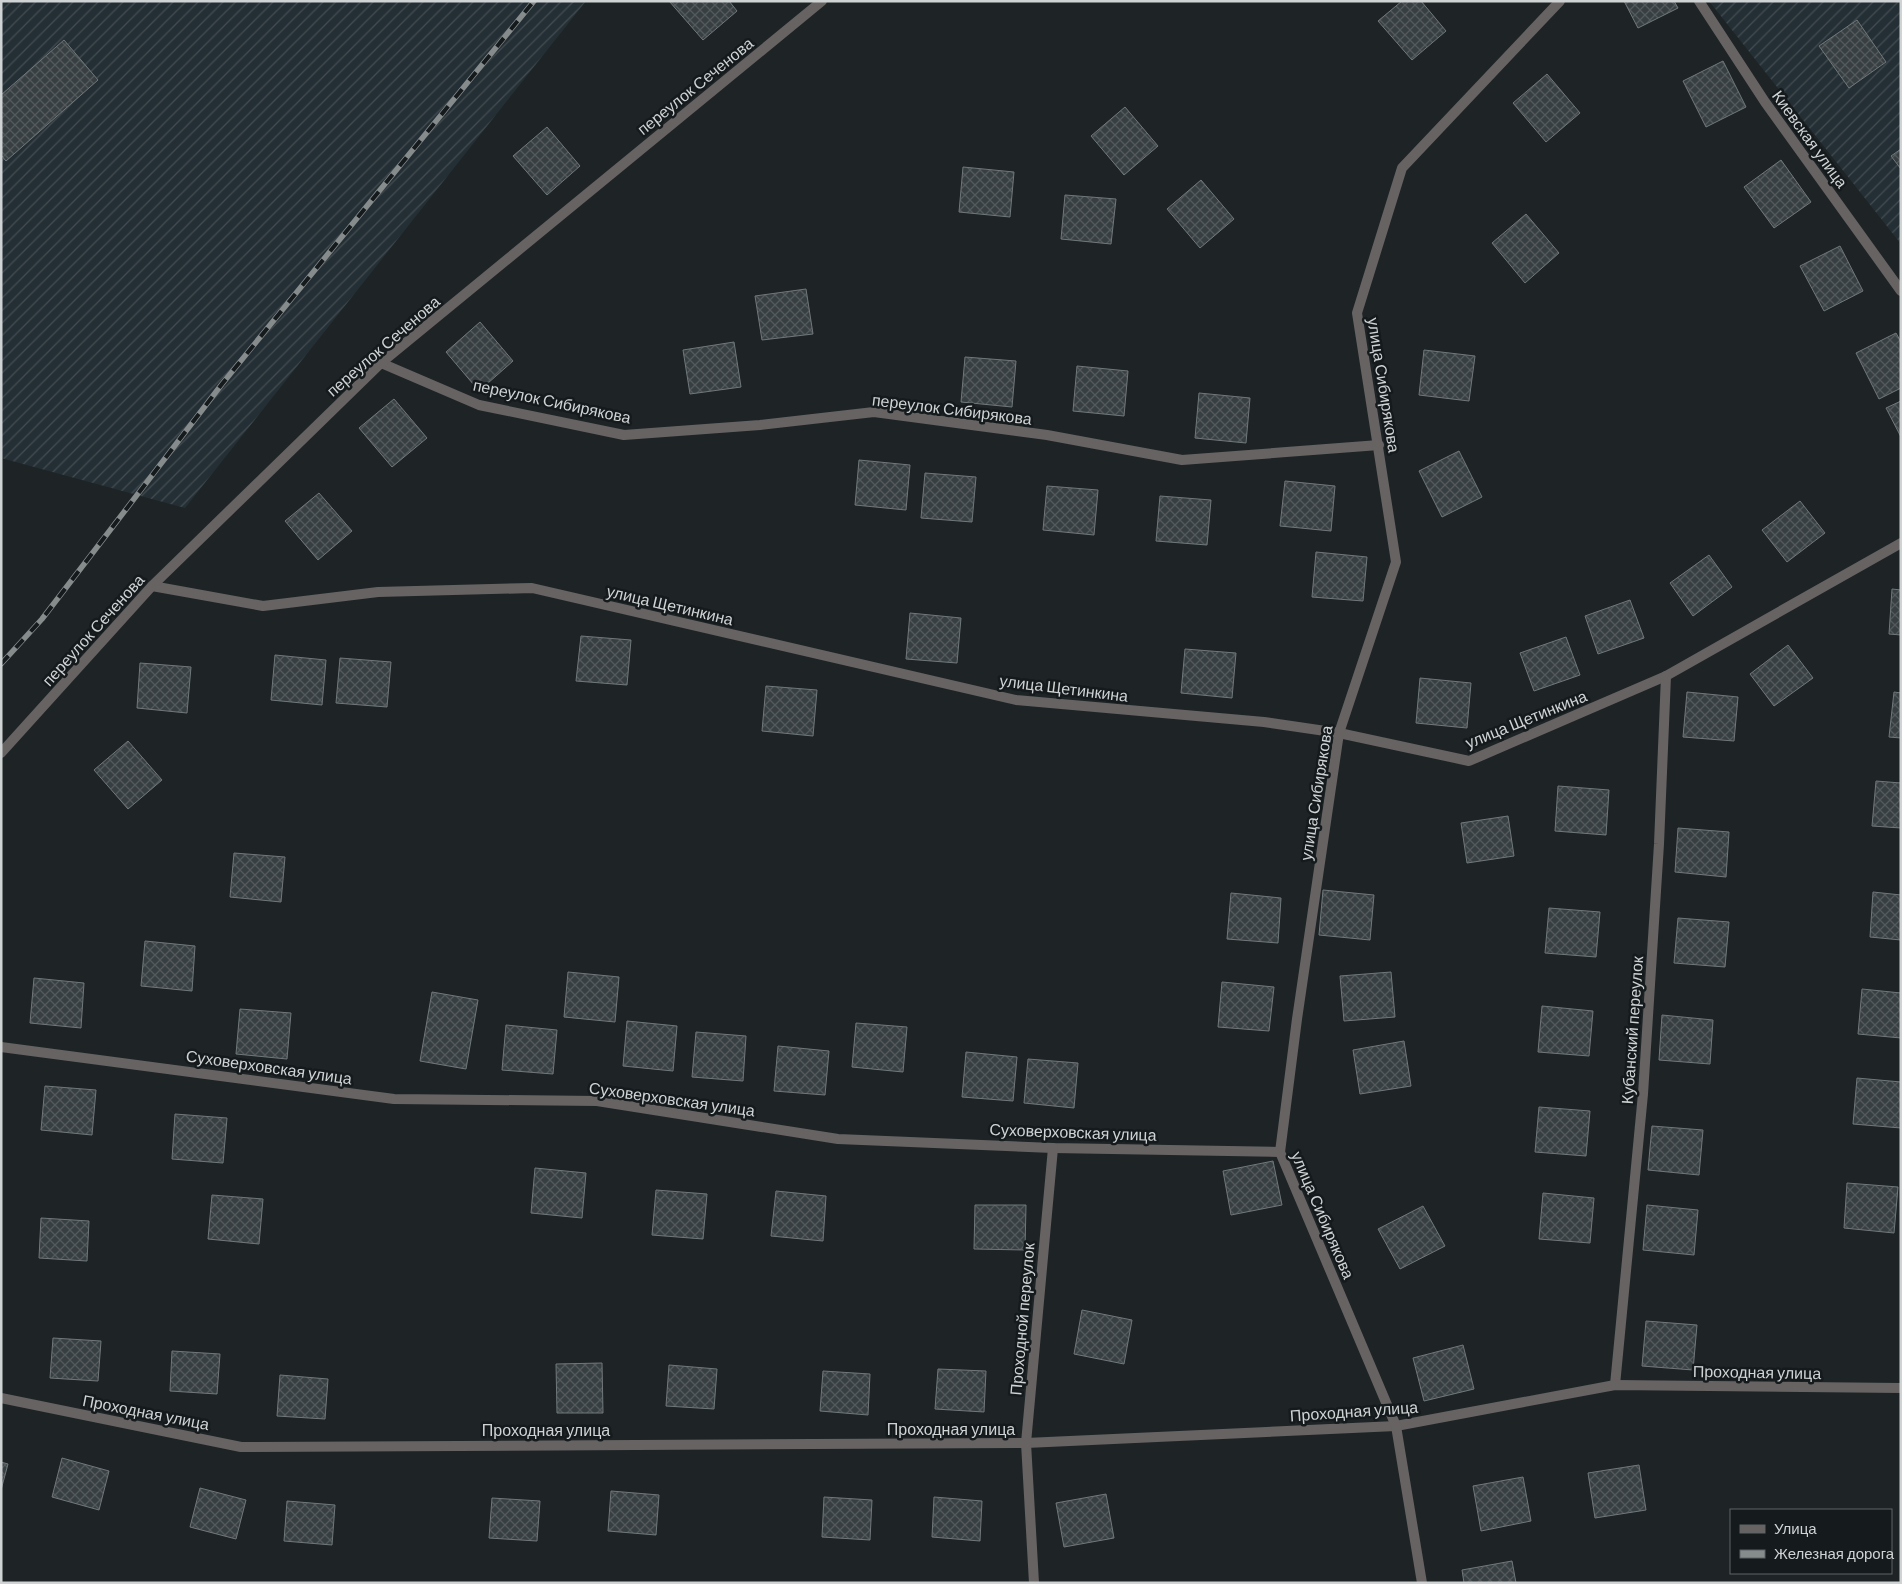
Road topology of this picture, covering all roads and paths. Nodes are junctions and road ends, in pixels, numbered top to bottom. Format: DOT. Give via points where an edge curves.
graph roads {
  1 [pos="822,1"];
  2 [pos="1560,1"];
  3 [pos="1699,1"];
  4 [pos="1901,290"];
  5 [pos="381,363"];
  6 [pos="1379,445"];
  7 [pos="1901,543"];
  8 [pos="152,586"];
  9 [pos="1666,676"];
  10 [pos="1339,733"];
  11 [pos="1,753"];
  12 [pos="1,1047"];
  13 [pos="1053,1148"];
  14 [pos="1280,1152"];
  15 [pos="1615,1385"];
  16 [pos="1901,1388"];
  17 [pos="1,1398"];
  18 [pos="1396,1426"];
  19 [pos="1026,1443"];
  20 [pos="1034,1583"];
  21 [pos="1422,1583"];
  1 -- 5 [label="street, переулок Сеченова"];
  2 -- 6 [label="street, улица Сибирякова" via="1402,168 1357,313"];
  3 -- 4 [label="street, Киевская улица" via="1765,102"];
  5 -- 6 [label="street, переулок Сибирякова" via="479,405 624,435 760,425 874,412 1047,435 1182,460"];
  5 -- 8 [label="street, переулок Сеченова"];
  6 -- 10 [label="street, улица Сибирякова" via="1396,562"];
  7 -- 9 [label="street, улица Щетинкина"];
  8 -- 10 [label="street, улица Щетинкина" via="263,606 378,592 532,588 1016,700 1264,722"];
  8 -- 11 [label="street, переулок Сеченова"];
  9 -- 10 [label="street, улица Щетинкина" via="1470,761"];
  9 -- 15 [label="street, Кубанский переулок" via="1644,1084"];
  10 -- 14 [label="street, улица Сибирякова"];
  12 -- 13 [label="street, Суховерховская улица" via="394,1099 597,1101 838,1139"];
  13 -- 14 [label="street, Суховерховская улица"];
  13 -- 19 [label="street, Проходной переулок"];
  14 -- 18 [label="street, улица Сибирякова"];
  15 -- 16 [label="street, Проходная улица"];
  15 -- 18 [label="street, Проходная улица"];
  17 -- 19 [label="street, Проходная улица" via="241,1447"];
  18 -- 19 [label="street, Проходная улица"];
  18 -- 21 [label="street, улица Сибирякова"];
  19 -- 20 [label="street, Проходной переулок"];
}
